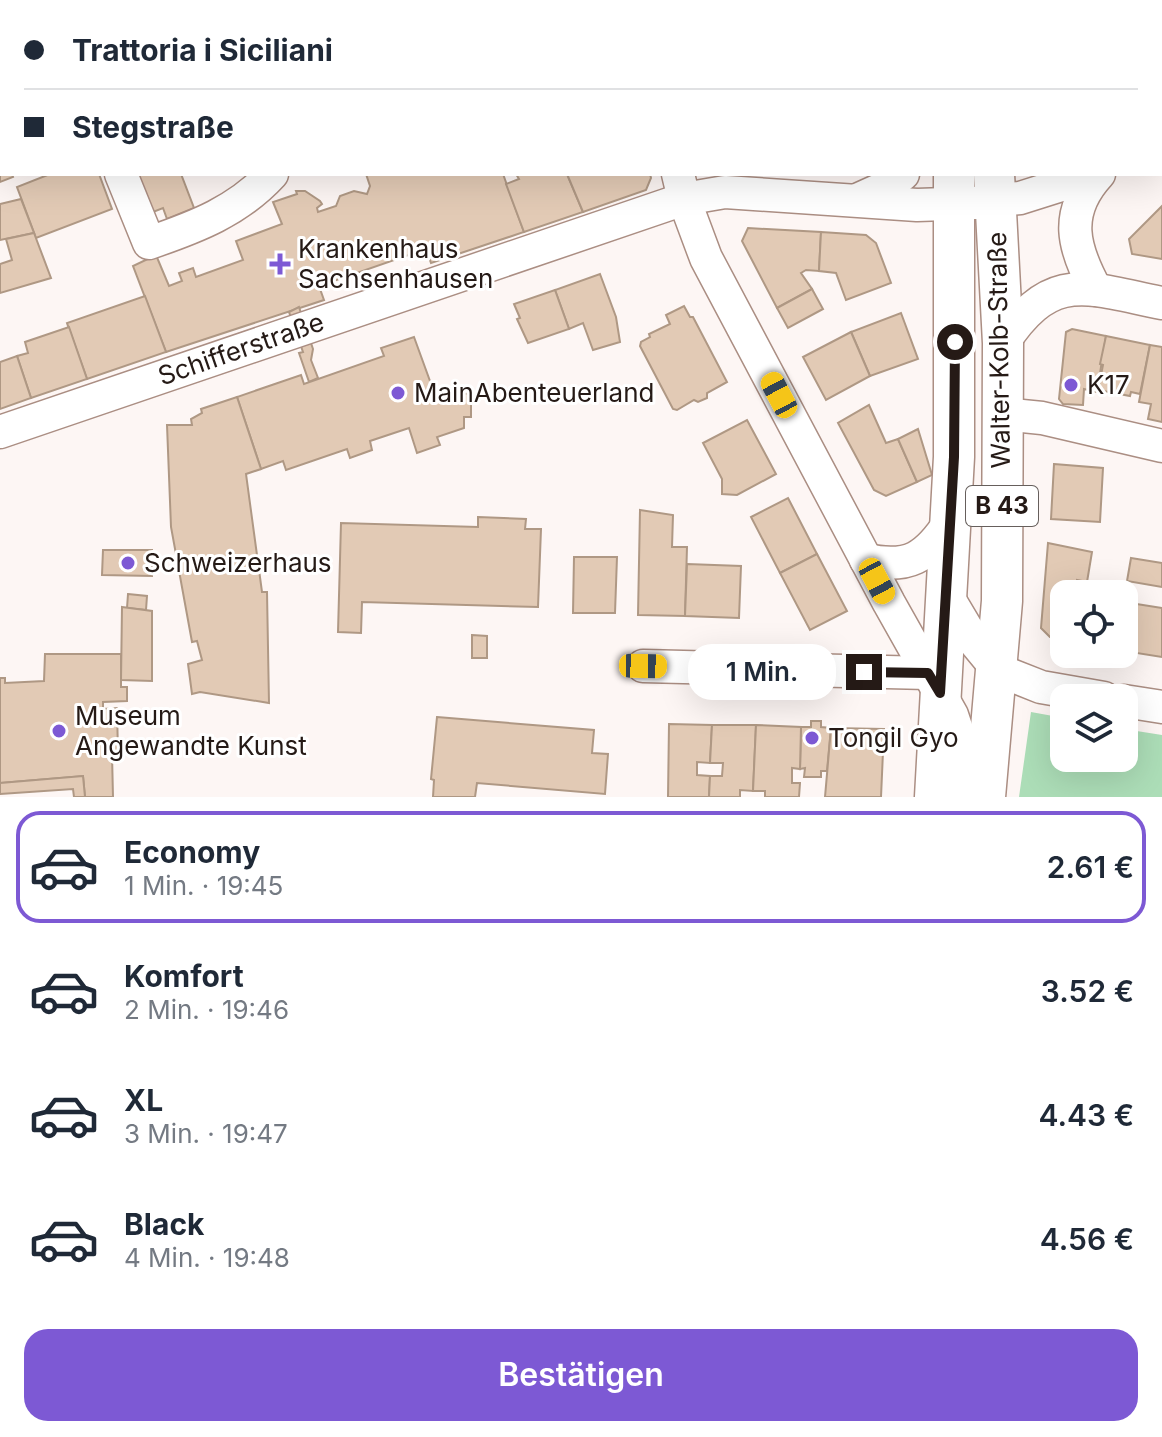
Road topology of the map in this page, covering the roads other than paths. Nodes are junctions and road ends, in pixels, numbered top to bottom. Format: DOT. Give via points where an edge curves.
graph roads {
  1 [pos="122,176"];
  2 [pos="270,176"];
  3 [pos="900,176"];
  4 [pos="1091,176"];
  5 [pos="1096,176"];
  6 [pos="681,186"];
  7 [pos="954,188"];
  8 [pos="994,188"];
  9 [pos="854,202"];
  10 [pos="1096,290"];
  11 [pos="1162,303"];
  12 [pos="1003,343"];
  13 [pos="1003,414"];
  14 [pos="0,432"];
  15 [pos="1162,446"];
  16 [pos="950,522"];
  17 [pos="866,560"];
  18 [pos="946,594"];
  19 [pos="643,666"];
  20 [pos="998,670"];
  21 [pos="934,683"];
  22 [pos="1050,689"];
  23 [pos="1138,703"];
  24 [pos="1162,707"];
  25 [pos="935,797"];
  26 [pos="969,797"];
  27 [pos="985,797"];
  1 -- 2 [label="street" via="149,243 218,217"];
  3 -- 9 [label="street"];
  4 -- 8 [label="street, Schifferstraße" via="1020,198"];
  5 -- 10 [label="street, Schifferstraße" via="1080,201 1075,225 1078,250"];
  6 -- 9 [label="street, Schifferstraße"];
  6 -- 14 [label="street, Schifferstraße"];
  6 -- 17 [label="street" via="706,258"];
  7 -- 8 [label="street, Schifferstraße"];
  7 -- 9 [label="street, Schifferstraße" via="917,205"];
  7 -- 16 [label="main road, Walter-Kolb-Straße"];
  8 -- 12 [label="main road, Walter-Kolb-Straße / B 43"];
  10 -- 11 [label="street"];
  10 -- 12 [label="street" via="1071,288 1051,294 1020,318"];
  12 -- 13 [label="main road, Walter-Kolb-Straße / B 43"];
  13 -- 15 [label="street"];
  13 -- 20 [label="main road, Walter-Kolb-Straße / B 43"];
  16 -- 17 [label="street" via="936,543 906,563"];
  16 -- 18 [label="main road, Walter-Kolb-Straße"];
  17 -- 21 [label="street"];
  18 -- 20 [label="street"];
  18 -- 21 [label="main road, Walter-Kolb-Straße"];
  19 -- 21 [label="street"];
  20 -- 22 [label="street"];
  20 -- 27 [label="main road, B 43"];
  21 -- 25 [label="main road, Walter-Kolb-Straße"];
  21 -- 26 [label="street" via="960,739"];
  23 -- 24 [label="street"];
}
